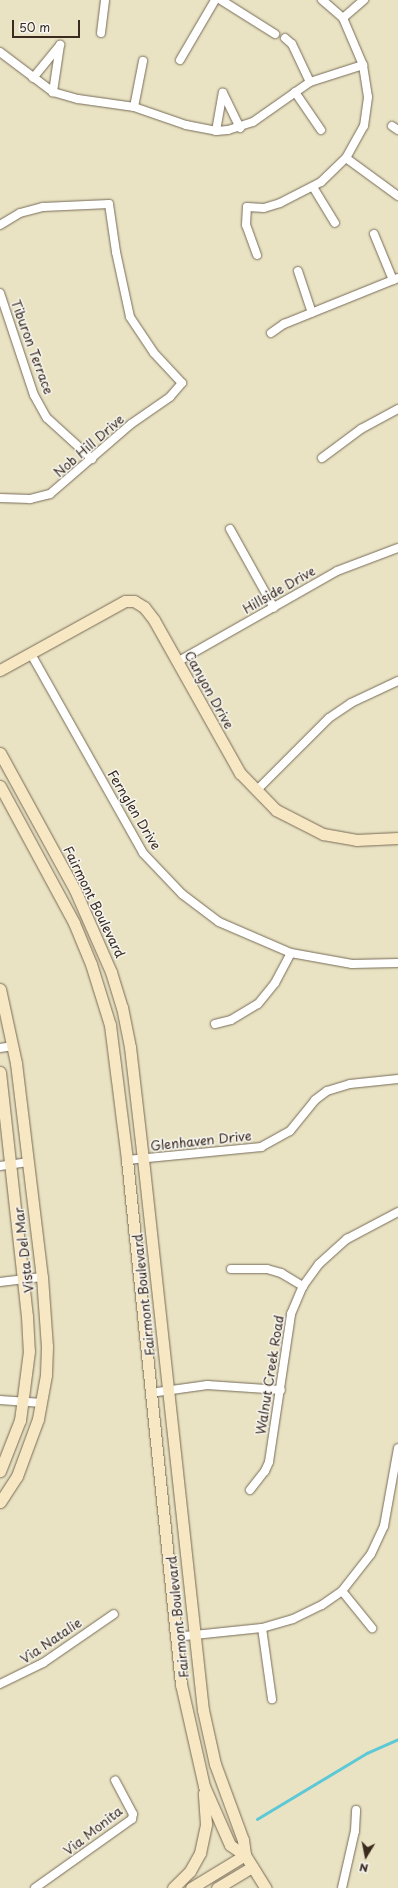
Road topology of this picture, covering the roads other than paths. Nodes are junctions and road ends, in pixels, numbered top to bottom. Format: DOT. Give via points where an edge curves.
graph roads {
  1 [pos="105,0"];
  2 [pos="214,0"];
  3 [pos="221,0"];
  4 [pos="322,0"];
  5 [pos="364,0"];
  6 [pos="343,18"];
  7 [pos="101,33"];
  8 [pos="275,34"];
  9 [pos="285,38"];
  10 [pos="0,53"];
  11 [pos="180,60"];
  12 [pos="143,61"];
  13 [pos="363,65"];
  14 [pos="33,78"];
  15 [pos="310,82"];
  16 [pos="53,92"];
  17 [pos="295,92"];
  18 [pos="134,107"];
  19 [pos="240,128"];
  20 [pos="320,130"];
  21 [pos="216,131"];
  22 [pos="346,158"];
  23 [pos="313,187"];
  24 [pos="398,196"];
  25 [pos="335,223"];
  26 [pos="0,225"];
  27 [pos="374,234"];
  28 [pos="257,255"];
  29 [pos="298,271"];
  30 [pos="395,279"];
  31 [pos="0,294"];
  32 [pos="312,314"];
  33 [pos="271,333"];
  34 [pos="398,409"];
  35 [pos="322,458"];
  36 [pos="92,459"];
  37 [pos="0,498"];
  38 [pos="230,529"];
  39 [pos="398,548"];
  40 [pos="274,608"];
  41 [pos="31,654"];
  42 [pos="177,662"];
  43 [pos="0,670"];
  44 [pos="398,681"];
  45 [pos="0,753"];
  46 [pos="0,786"];
  47 [pos="256,791"];
  48 [pos="398,838"];
  49 [pos="291,953"];
  50 [pos="398,963"];
  51 [pos="0,989"];
  52 [pos="215,1024"];
  53 [pos="13,1046"];
  54 [pos="0,1048"];
  55 [pos="0,1072"];
  56 [pos="398,1079"];
  57 [pos="143,1159"];
  58 [pos="127,1160"];
  59 [pos="28,1162"];
  60 [pos="6,1165"];
  61 [pos="398,1212"];
  62 [pos="231,1270"];
  63 [pos="42,1277"];
  64 [pos="24,1280"];
  65 [pos="0,1282"];
  66 [pos="303,1286"];
  67 [pos="168,1390"];
  68 [pos="281,1390"];
  69 [pos="150,1393"];
  70 [pos="0,1400"];
  71 [pos="25,1401"];
  72 [pos="42,1403"];
  73 [pos="398,1448"];
  74 [pos="0,1471"];
  75 [pos="250,1490"];
  76 [pos="0,1502"];
  77 [pos="342,1591"];
  78 [pos="114,1614"];
  79 [pos="262,1628"];
  80 [pos="372,1628"];
  81 [pos="194,1635"];
  82 [pos="175,1637"];
  83 [pos="0,1684"];
  84 [pos="272,1699"];
  85 [pos="115,1780"];
  86 [pos="204,1786"];
  87 [pos="356,1810"];
  88 [pos="245,1855"];
  89 [pos="252,1867"];
  90 [pos="35,1888"];
  91 [pos="174,1888"];
  92 [pos="191,1888"];
  93 [pos="217,1888"];
  94 [pos="266,1888"];
  95 [pos="342,1888"];
  1 -- 7 [label="street"];
  2 -- 11 [label="street"];
  3 -- 8 [label="street"];
  4 -- 6 [label="street"];
  5 -- 6 [label="street"];
  6 -- 13 [label="street"];
  9 -- 15 [label="street" via="292,44"];
  10 -- 14 [label="street"];
  12 -- 18 [label="street"];
  13 -- 15 [label="street"];
  13 -- 22 [label="street" via="368,97 364,126"];
  14 -- 16 [label="street"];
  14 -- 16 [label="street" via="60,46"];
  15 -- 17 [label="street"];
  16 -- 18 [label="street" via="78,99"];
  17 -- 19 [label="street" via="260,118"];
  17 -- 20 [label="street"];
  18 -- 21 [label="street" via="186,125"];
  19 -- 21 [label="street"];
  19 -- 21 [label="street" via="223,93"];
  22 -- 23 [label="street"];
  22 -- 24 [label="street"];
  23 -- 25 [label="street"];
  23 -- 28 [label="street" via="269,206 247,207 246,225"];
  26 -- 36 [label="street, Nob Hill Drive" via="20,213 43,207 110,204 116,252 130,317 154,353 182,383 170,397 131,424"];
  27 -- 30 [label="street"];
  29 -- 32 [label="street"];
  30 -- 32 [label="street"];
  31 -- 36 [label="street, Tiburon Terrace" via="34,395 47,418"];
  32 -- 33 [label="street" via="284,324"];
  34 -- 35 [label="street" via="361,429"];
  36 -- 37 [label="street, Nob Hill Drive" via="50,494 30,499"];
  38 -- 40 [label="street"];
  39 -- 40 [label="street, Hillside Drive" via="337,571"];
  40 -- 42 [label="street, Hillside Drive"];
  41 -- 42 [label="main road, Canyon Drive" via="125,601 134,601 144,607 154,620"];
  41 -- 43 [label="main road, Canyon Drive"];
  41 -- 49 [label="street, Fernglen Drive" via="143,853 182,894 219,922"];
  42 -- 47 [label="main road, Canyon Drive" via="227,752 240,773"];
  44 -- 47 [label="street" via="350,703 329,718"];
  45 -- 57 [label="main road, Fairmont Boulevard" via="75,890 111,972 130,1047"];
  46 -- 58 [label="main road, Fairmont Boulevard" via="74,923 92,964 110,1025"];
  47 -- 48 [label="main road, Canyon Drive" via="276,810 323,834 356,840"];
  49 -- 50 [label="street, Fernglen Drive" via="352,964"];
  49 -- 52 [label="street" via="275,982 258,1004 231,1020"];
  51 -- 53 [label="main road, Vista Del Mar"];
  53 -- 54 [label="street"];
  53 -- 59 [label="main road, Vista Del Mar"];
  55 -- 60 [label="main road, Vista Del Mar"];
  56 -- 57 [label="street, Glenhaven Drive" via="350,1084 327,1092 315,1100 290,1131 260,1147"];
  57 -- 58 [label="street, Glenhaven Drive"];
  57 -- 67 [label="main road, Fairmont Boulevard"];
  58 -- 69 [label="main road, Fairmont Boulevard"];
  59 -- 60 [label="street"];
  59 -- 63 [label="main road, Vista Del Mar"];
  60 -- 64 [label="main road, Vista Del Mar"];
  61 -- 66 [label="street, Walnut Creek Road" via="347,1239 319,1264"];
  62 -- 66 [label="street" via="266,1269 281,1273"];
  63 -- 64 [label="street"];
  63 -- 72 [label="main road, Vista Del Mar" via="47,1346"];
  64 -- 65 [label="street"];
  64 -- 71 [label="main road, Vista Del Mar" via="29,1351"];
  66 -- 68 [label="street, Walnut Creek Road" via="291,1314"];
  67 -- 68 [label="street" via="207,1385"];
  67 -- 69 [label="street"];
  67 -- 81 [label="main road, Fairmont Boulevard"];
  68 -- 75 [label="street, Walnut Creek Road" via="269,1462 263,1476"];
  69 -- 82 [label="main road, Fairmont Boulevard"];
  70 -- 71 [label="street"];
  71 -- 72 [label="street"];
  71 -- 74 [label="main road, Vista Del Mar" via="13,1441"];
  72 -- 76 [label="main road, Vista Del Mar" via="28,1452 17,1476"];
  73 -- 77 [label="street" via="384,1526 371,1554"];
  77 -- 79 [label="street" via="322,1605 293,1619"];
  77 -- 80 [label="street"];
  78 -- 83 [label="street, Via Natalie" via="43,1663"];
  79 -- 81 [label="street"];
  79 -- 84 [label="street"];
  81 -- 82 [label="street"];
  81 -- 88 [label="main road, Fairmont Boulevard" via="208,1736 223,1790 244,1840"];
  82 -- 86 [label="main road, Fairmont Boulevard" via="187,1721"];
  85 -- 90 [label="street, Via Monita" via="133,1814 132,1819"];
  86 -- 88 [label="main road, Fairmont Boulevard" via="230,1845"];
  86 -- 91 [label="main road" via="204,1843 190,1871"];
  87 -- 95 [label="street" via="355,1832"];
  88 -- 89 [label="main road, Fairmont Boulevard"];
  88 -- 92 [label="main road"];
  89 -- 93 [label="main road"];
  89 -- 94 [label="main road, Fairmont Boulevard"];
}
